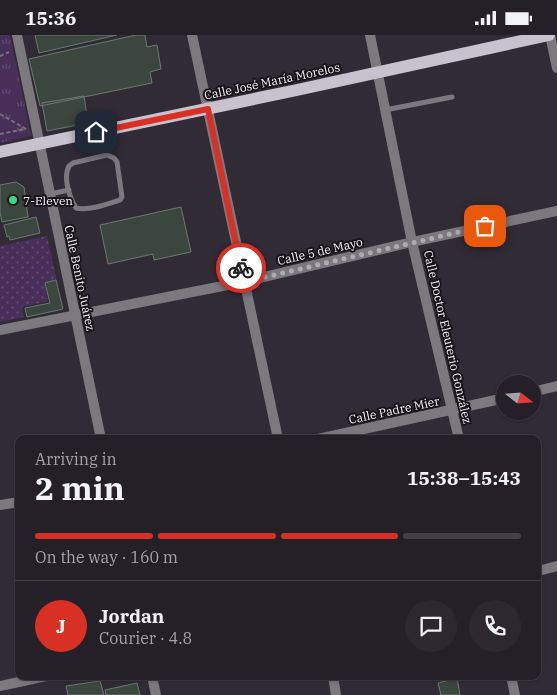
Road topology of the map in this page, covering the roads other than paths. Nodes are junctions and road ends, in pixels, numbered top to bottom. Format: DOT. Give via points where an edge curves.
graph roads {
  1 [pos="17,35"];
  2 [pos="192,35"];
  3 [pos="370,35"];
  4 [pos="549,35"];
  5 [pos="557,68"];
  6 [pos="378,73"];
  7 [pos="452,97"];
  8 [pos="208,109"];
  9 [pos="386,109"];
  10 [pos="40,144"];
  11 [pos="0,152"];
  12 [pos="69,190"];
  13 [pos="50,195"];
  14 [pos="557,211"];
  15 [pos="412,242"];
  16 [pos="244,282"];
  17 [pos="75,315"];
  18 [pos="0,330"];
  19 [pos="557,386"];
  20 [pos="541,390"];
  21 [pos="496,400"];
  22 [pos="452,410"];
  23 [pos="100,435"];
  24 [pos="277,435"];
  25 [pos="336,435"];
  26 [pos="458,435"];
  27 [pos="15,503"];
  28 [pos="0,505"];
  29 [pos="557,567"];
  30 [pos="541,570"];
  31 [pos="28,680"];
  32 [pos="153,680"];
  33 [pos="334,680"];
  34 [pos="512,680"];
  35 [pos="0,686"];
  36 [pos="156,695"];
  37 [pos="336,695"];
  38 [pos="515,695"];
  1 -- 10 [label="street, Calle Benito Juárez"];
  2 -- 8 [label="street"];
  3 -- 6 [label="street, Calle Doctor Eleuterio González"];
  4 -- 5 [label="street"];
  4 -- 6 [label="main road, Calle José María Morelos"];
  6 -- 8 [label="main road, Calle José María Morelos"];
  6 -- 9 [label="street, Calle Doctor Eleuterio González"];
  7 -- 9 [label="lane"];
  8 -- 10 [label="main road, Calle José María Morelos"];
  8 -- 16 [label="street"];
  9 -- 15 [label="street, Calle Doctor Eleuterio González"];
  10 -- 11 [label="main road, Calle José María Morelos"];
  10 -- 13 [label="street, Calle Benito Juárez"];
  12 -- 12 [label="lane" via="74,204 80,209 120,200 123,192 114,158 107,155 69,165 66,175"];
  12 -- 13 [label="lane"];
  13 -- 17 [label="street, Calle Benito Juárez"];
  14 -- 15 [label="street, Calle 5 de Mayo"];
  15 -- 16 [label="street, Calle 5 de Mayo"];
  15 -- 22 [label="street, Calle Doctor Eleuterio González"];
  16 -- 17 [label="street, Calle 5 de Mayo"];
  16 -- 24 [label="street"];
  17 -- 18 [label="street, Calle 5 de Mayo"];
  17 -- 23 [label="street, Calle Benito Juárez"];
  19 -- 20 [label="street"];
  21 -- 22 [label="street, Calle Padre Mier"];
  22 -- 25 [label="street, Calle Padre Mier"];
  22 -- 26 [label="street, Calle Doctor Eleuterio González"];
  27 -- 28 [label="street"];
  29 -- 30 [label="street"];
  31 -- 35 [label="street"];
  32 -- 36 [label="street"];
  33 -- 37 [label="street"];
  34 -- 38 [label="street"];
}
